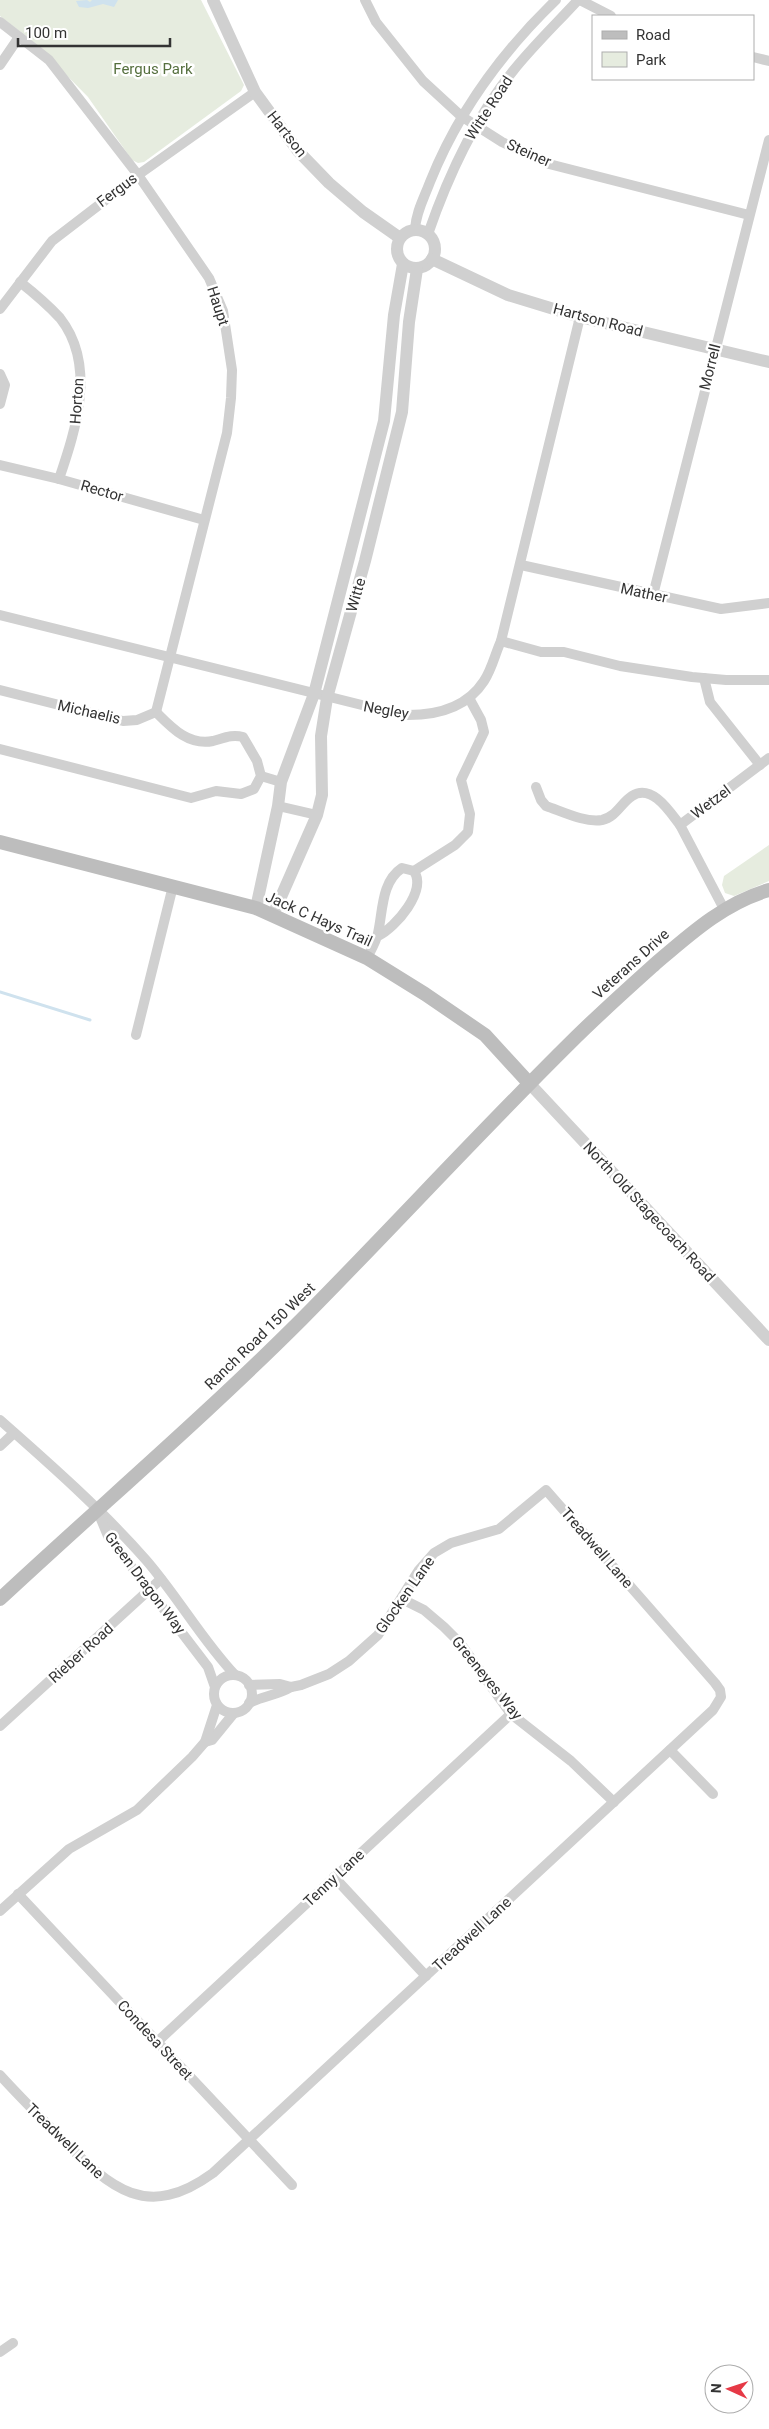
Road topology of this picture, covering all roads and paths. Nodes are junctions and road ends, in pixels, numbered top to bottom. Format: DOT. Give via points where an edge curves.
graph roads {
  1 [pos="213,0"];
  2 [pos="365,0"];
  3 [pos="556,0"];
  4 [pos="579,0"];
  5 [pos="609,15"];
  6 [pos="0,22"];
  7 [pos="19,37"];
  8 [pos="754,56"];
  9 [pos="769,61"];
  10 [pos="0,65"];
  11 [pos="255,92"];
  12 [pos="461,116"];
  13 [pos="477,126"];
  14 [pos="769,140"];
  15 [pos="138,175"];
  16 [pos="749,215"];
  17 [pos="415,229"];
  18 [pos="428,234"];
  19 [pos="400,238"];
  20 [pos="432,259"];
  21 [pos="403,264"];
  22 [pos="417,268"];
  23 [pos="20,282"];
  24 [pos="0,309"];
  25 [pos="580,316"];
  26 [pos="714,349"];
  27 [pos="769,362"];
  28 [pos="390,370"];
  29 [pos="405,370"];
  30 [pos="0,374"];
  31 [pos="0,404"];
  32 [pos="0,465"];
  33 [pos="370,472"];
  34 [pos="386,477"];
  35 [pos="59,479"];
  36 [pos="204,520"];
  37 [pos="521,565"];
  38 [pos="653,595"];
  39 [pos="769,603"];
  40 [pos="0,615"];
  41 [pos="501,641"];
  42 [pos="170,658"];
  43 [pos="704,678"];
  44 [pos="769,680"];
  45 [pos="0,690"];
  46 [pos="314,694"];
  47 [pos="327,698"];
  48 [pos="469,698"];
  49 [pos="156,712"];
  50 [pos="0,749"];
  51 [pos="769,758"];
  52 [pos="760,765"];
  53 [pos="261,776"];
  54 [pos="281,782"];
  55 [pos="536,787"];
  56 [pos="278,806"];
  57 [pos="317,815"];
  58 [pos="680,825"];
  59 [pos="0,842"];
  60 [pos="414,871"];
  61 [pos="173,886"];
  62 [pos="769,890"];
  63 [pos="256,908"];
  64 [pos="724,909"];
  65 [pos="273,915"];
  66 [pos="378,936"];
  67 [pos="367,958"];
  68 [pos="136,1035"];
  69 [pos="529,1083"];
  70 [pos="769,1340"];
  71 [pos="0,1420"];
  72 [pos="14,1432"];
  73 [pos="0,1446"];
  74 [pos="546,1490"];
  75 [pos="96,1509"];
  76 [pos="161,1580"];
  77 [pos="150,1589"];
  78 [pos="0,1598"];
  79 [pos="402,1599"];
  80 [pos="235,1676"];
  81 [pos="249,1685"];
  82 [pos="216,1687"];
  83 [pos="291,1687"];
  84 [pos="249,1703"];
  85 [pos="217,1705"];
  86 [pos="234,1713"];
  87 [pos="511,1714"];
  88 [pos="0,1726"];
  89 [pos="204,1742"];
  90 [pos="670,1750"];
  91 [pos="713,1794"];
  92 [pos="614,1802"];
  93 [pos="334,1877"];
  94 [pos="18,1894"];
  95 [pos="0,1911"];
  96 [pos="426,1976"];
  97 [pos="157,2042"];
  98 [pos="0,2075"];
  99 [pos="249,2140"];
  100 [pos="292,2185"];
  101 [pos="13,2343"];
  102 [pos="0,2352"];
  1 -- 11 [label="street, Hartson"];
  2 -- 12 [label="street, Steiner" via="376,22 423,81"];
  3 -- 12 [label="street, Witte Road" via="495,66"];
  4 -- 5 [label="street"];
  4 -- 13 [label="street, Witte Road" via="513,71"];
  6 -- 7 [label="street, Haupt"];
  7 -- 10 [label="street"];
  7 -- 15 [label="street, Haupt" via="49,60"];
  8 -- 9 [label="street"];
  11 -- 15 [label="street, Fergus"];
  11 -- 19 [label="street, Hartson" via="298,151 329,183"];
  12 -- 13 [label="street, Steiner"];
  12 -- 17 [label="street, Witte Road" via="434,171"];
  13 -- 16 [label="street, Steiner" via="549,164"];
  13 -- 18 [label="street, Witte Road" via="445,185"];
  14 -- 16 [label="street, Morrell"];
  15 -- 23 [label="street, Fergus" via="52,240"];
  15 -- 36 [label="street, Haupt" via="209,278 223,312 232,370 232,398 227,433"];
  16 -- 26 [label="street, Morrell"];
  17 -- 18 [label="street"];
  17 -- 19 [label="street"];
  18 -- 20 [label="street" via="435,249"];
  19 -- 21 [label="street" via="397,254"];
  20 -- 22 [label="street"];
  20 -- 25 [label="street, Hartson Road" via="508,295"];
  21 -- 22 [label="street"];
  21 -- 28 [label="street, Witte" via="394,315"];
  22 -- 29 [label="street, Witte"];
  23 -- 24 [label="street, Fergus"];
  23 -- 35 [label="street, Horton" via="61,320 78,352 81,382 75,432"];
  25 -- 26 [label="street, Hartson Road"];
  25 -- 37 [label="street, Negley"];
  26 -- 27 [label="street, Hartson Road"];
  26 -- 38 [label="street, Morrell"];
  28 -- 29 [label="street"];
  28 -- 33 [label="street, Witte" via="384,421"];
  29 -- 34 [label="street, Witte" via="402,412"];
  30 -- 31 [label="street" via="5,385"];
  32 -- 35 [label="street, Rector"];
  33 -- 34 [label="street"];
  33 -- 46 [label="street, Witte"];
  34 -- 47 [label="street, Witte"];
  35 -- 36 [label="street, Rector"];
  36 -- 42 [label="street, Haupt"];
  37 -- 38 [label="street, Mather"];
  37 -- 41 [label="street, Negley"];
  38 -- 39 [label="street, Mather" via="721,609"];
  40 -- 42 [label="street, Negley"];
  41 -- 43 [label="street" via="541,652 564,652 620,666"];
  41 -- 48 [label="street, Negley" via="484,680"];
  42 -- 46 [label="street, Negley"];
  42 -- 49 [label="street, Haupt"];
  43 -- 44 [label="street"];
  43 -- 52 [label="street" via="710,702"];
  45 -- 49 [label="street, Michaelis" via="123,721 137,720"];
  46 -- 47 [label="street, Negley"];
  46 -- 54 [label="street, Witte"];
  47 -- 48 [label="street, Negley" via="402,715 425,715 446,710"];
  47 -- 57 [label="street, Witte" via="321,736 322,795"];
  48 -- 60 [label="street" via="484,732 461,780 470,814 468,832 455,845"];
  49 -- 53 [label="street" via="180,736 210,741 234,735 243,737 257,761"];
  50 -- 53 [label="street" via="192,798 216,791 241,794 254,790"];
  51 -- 52 [label="street, Wetzel"];
  52 -- 58 [label="street, Wetzel"];
  53 -- 54 [label="street"];
  54 -- 56 [label="street, Witte"];
  55 -- 58 [label="street" via="540,800 546,806 592,820 612,816 632,796 643,793 660,800"];
  56 -- 57 [label="street"];
  56 -- 63 [label="street, Witte"];
  57 -- 65 [label="street, Witte"];
  58 -- 64 [label="street, Wetzel"];
  59 -- 61 [label="main road, Jack C Hays Trail"];
  60 -- 66 [label="street" via="418,877 417,891 394,926"];
  60 -- 66 [label="street" via="402,868 393,874 386,891"];
  61 -- 63 [label="main road, Jack C Hays Trail"];
  61 -- 68 [label="street"];
  62 -- 64 [label="main road, Veterans Drive"];
  63 -- 65 [label="main road, Jack C Hays Trail"];
  64 -- 69 [label="main road, Veterans Drive" via="691,932 616,997"];
  65 -- 67 [label="main road, Jack C Hays Trail"];
  66 -- 67 [label="street"];
  67 -- 69 [label="main road, Jack C Hays Trail" via="485,1036"];
  69 -- 70 [label="street, North Old Stagecoach Road"];
  69 -- 75 [label="main road, Ranch Road 150 West" via="301,1319 172,1444"];
  71 -- 72 [label="street"];
  72 -- 73 [label="street"];
  72 -- 75 [label="street"];
  74 -- 79 [label="street, Glocken Lane" via="499,1529 451,1543 434,1553 419,1570"];
  74 -- 90 [label="street, Treadwell Lane" via="720,1690 719,1704"];
  75 -- 76 [label="street, Green Dragon Way" via="118,1529"];
  75 -- 77 [label="street, Green Dragon Way" via="108,1536"];
  75 -- 78 [label="main road, Ranch Road 150 West"];
  76 -- 77 [label="street, Rieber Road"];
  76 -- 80 [label="street, Green Dragon Way"];
  77 -- 82 [label="street, Green Dragon Way" via="208,1667"];
  77 -- 88 [label="street, Rieber Road"];
  79 -- 83 [label="street, Glocken Lane" via="378,1634 349,1661 313,1681"];
  79 -- 87 [label="street, Greeneyes Way" via="424,1610 460,1643"];
  80 -- 81 [label="street"];
  80 -- 82 [label="street" via="223,1678"];
  81 -- 83 [label="street, Glocken Lane"];
  81 -- 84 [label="street"];
  82 -- 85 [label="street"];
  83 -- 84 [label="street, Glocken Lane"];
  84 -- 86 [label="street"];
  85 -- 86 [label="street"];
  85 -- 89 [label="street"];
  86 -- 89 [label="street" via="212,1740"];
  87 -- 92 [label="street, Greeneyes Way" via="571,1761"];
  87 -- 93 [label="street, Tenny Lane"];
  89 -- 94 [label="street" via="137,1810 69,1850"];
  90 -- 91 [label="street"];
  90 -- 92 [label="street, Treadwell Lane"];
  92 -- 96 [label="street, Treadwell Lane"];
  93 -- 96 [label="street"];
  93 -- 97 [label="street, Tenny Lane"];
  94 -- 95 [label="street"];
  94 -- 97 [label="street, Condesa Street"];
  96 -- 99 [label="street, Treadwell Lane"];
  97 -- 99 [label="street, Condesa Street"];
  98 -- 99 [label="street, Treadwell Lane" via="91,2168 132,2194 174,2194 193,2187 214,2173"];
  99 -- 100 [label="street, Condesa Street"];
  101 -- 102 [label="street"];
}
